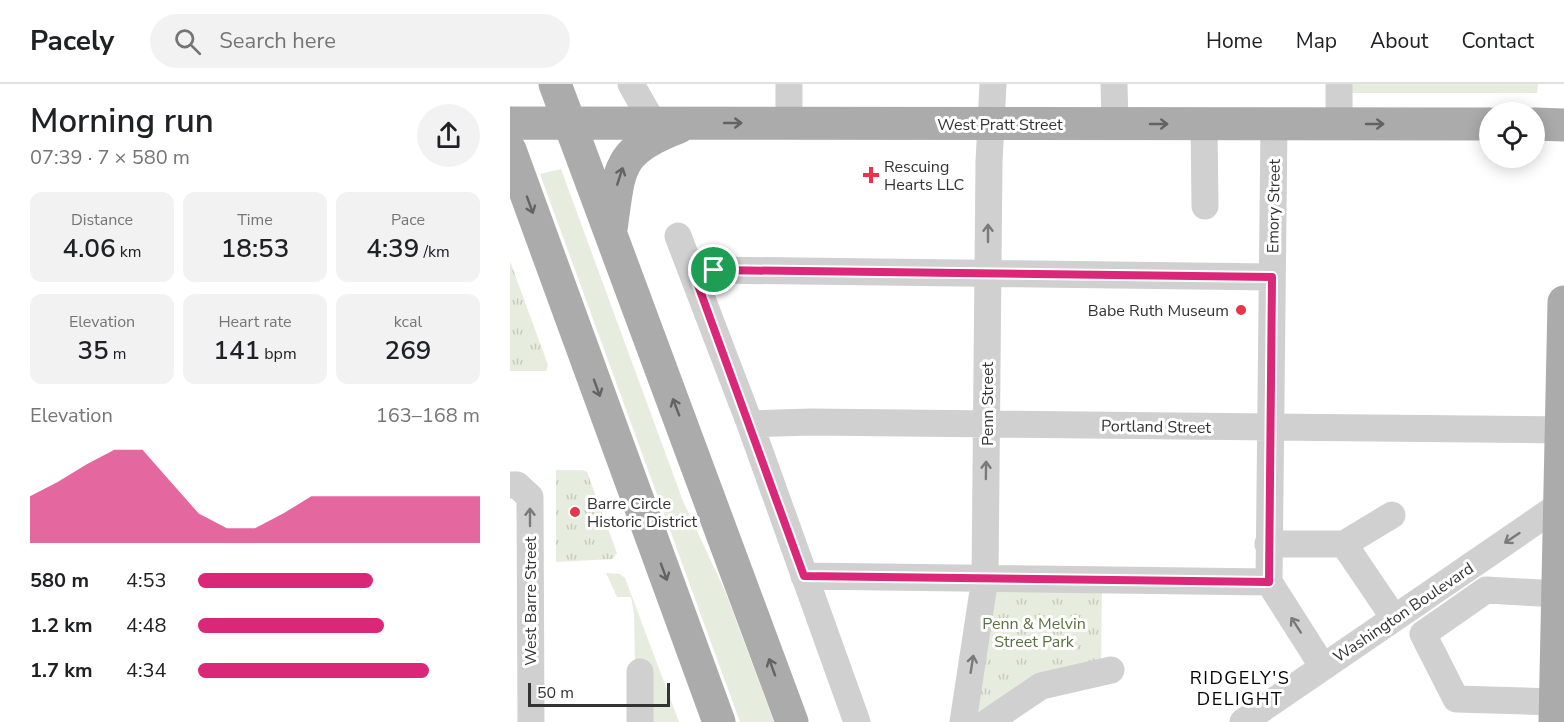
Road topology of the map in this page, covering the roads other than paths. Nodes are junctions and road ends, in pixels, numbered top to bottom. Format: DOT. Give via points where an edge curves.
graph roads {
  1 [pos="555,84"];
  2 [pos="631,84"];
  3 [pos="789,84"];
  4 [pos="993,84"];
  5 [pos="1114,84"];
  6 [pos="1339,84"];
  7 [pos="510,123"];
  8 [pos="569,123"];
  9 [pos="653,123"];
  10 [pos="690,123"];
  11 [pos="789,124"];
  12 [pos="992,124"];
  13 [pos="1115,124"];
  14 [pos="1204,124"];
  15 [pos="1274,124"];
  16 [pos="1339,124"];
  17 [pos="1479,124"];
  18 [pos="1545,124"];
  19 [pos="1564,124"];
  20 [pos="510,150"];
  21 [pos="1205,206"];
  22 [pos="610,234"];
  23 [pos="678,236"];
  24 [pos="694,274"];
  25 [pos="988,275"];
  26 [pos="1272,277"];
  27 [pos="1564,302"];
  28 [pos="750,424"];
  29 [pos="987,424"];
  30 [pos="1269,427"];
  31 [pos="1562,430"];
  32 [pos="514,485"];
  33 [pos="1562,503"];
  34 [pos="1392,515"];
  35 [pos="1268,544"];
  36 [pos="1344,544"];
  37 [pos="804,576"];
  38 [pos="985,578"];
  39 [pos="1269,582"];
  40 [pos="1558,594"];
  41 [pos="1395,618"];
  42 [pos="1323,667"];
  43 [pos="1111,670"];
  44 [pos="640,672"];
  45 [pos="1555,712"];
  46 [pos="531,722"];
  47 [pos="640,722"];
  48 [pos="719,722"];
  49 [pos="792,722"];
  50 [pos="857,722"];
  51 [pos="963,722"];
  52 [pos="988,722"];
  53 [pos="1243,722"];
  1 -- 8 [label="main road"];
  2 -- 9 [label="street"];
  3 -- 11 [label="street"];
  4 -- 12 [label="street, Penn Street"];
  5 -- 13 [label="street"];
  6 -- 16 [label="street"];
  7 -- 8 [label="main road, West Pratt Street"];
  8 -- 9 [label="main road, West Pratt Street"];
  8 -- 22 [label="main road"];
  9 -- 10 [label="main road, West Pratt Street"];
  10 -- 11 [label="main road, West Pratt Street, one-way"];
  22 -- 10 [label="main road, one-way" via="618,182 634,149"];
  11 -- 12 [label="main road, West Pratt Street"];
  12 -- 13 [label="main road, West Pratt Street"];
  25 -- 12 [label="street, Penn Street, one-way"];
  13 -- 14 [label="main road, West Pratt Street, one-way"];
  14 -- 15 [label="main road, West Pratt Street"];
  14 -- 21 [label="street"];
  15 -- 16 [label="main road, West Pratt Street"];
  15 -- 26 [label="street, Emory Street"];
  16 -- 17 [label="main road, West Pratt Street, one-way"];
  18 -- 19 [label="main road"];
  20 -- 48 [label="main road, one-way"];
  49 -- 22 [label="main road, one-way"];
  23 -- 24 [label="street"];
  24 -- 25 [label="street" via="714,270"];
  24 -- 28 [label="street"];
  25 -- 26 [label="street"];
  25 -- 29 [label="street, Penn Street"];
  26 -- 30 [label="street, Emory Street"];
  27 -- 31 [label="main road"];
  28 -- 29 [label="street, Portland Street"];
  28 -- 37 [label="street"];
  29 -- 30 [label="street, Portland Street"];
  38 -- 29 [label="street, Penn Street, one-way"];
  30 -- 31 [label="street, Portland Street"];
  30 -- 35 [label="street, Emory Street"];
  31 -- 33 [label="main road"];
  46 -- 32 [label="street, West Barre Street, one-way" via="530,497"];
  33 -- 40 [label="main road"];
  33 -- 41 [label="street, Washington Boulevard, one-way"];
  34 -- 36 [label="street"];
  35 -- 36 [label="street"];
  35 -- 39 [label="street, Emory Street"];
  36 -- 41 [label="street"];
  37 -- 38 [label="street"];
  37 -- 50 [label="street"];
  38 -- 39 [label="street"];
  51 -- 38 [label="street, Penn Street, one-way"];
  42 -- 39 [label="street, one-way"];
  40 -- 45 [label="main road"];
  40 -- 45 [label="street" via="1486,590 1423,634 1456,699"];
  41 -- 42 [label="street, Washington Boulevard"];
  42 -- 53 [label="street, Washington Boulevard"];
  43 -- 52 [label="street" via="1041,686"];
  44 -- 47 [label="street"];
}
